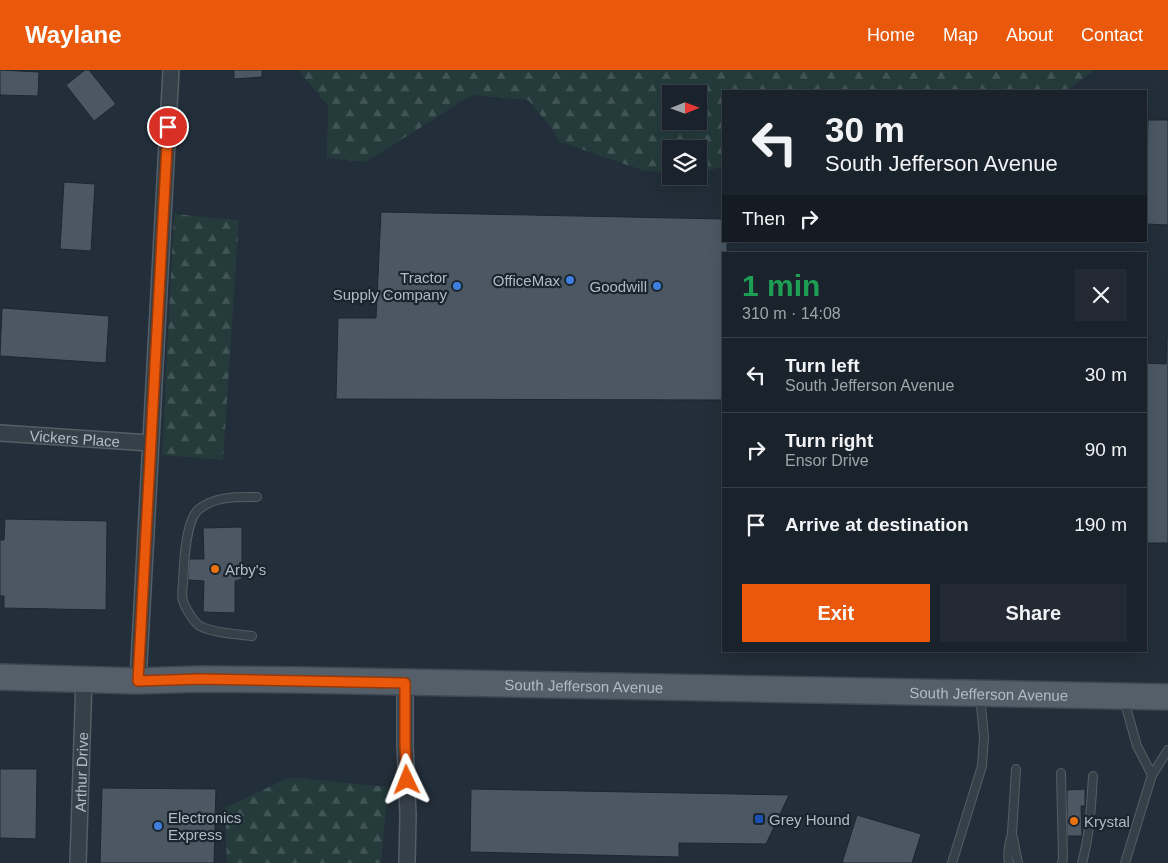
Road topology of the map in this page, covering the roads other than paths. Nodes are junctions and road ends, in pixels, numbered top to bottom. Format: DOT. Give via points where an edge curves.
graph roads {
  1 [pos="171,70"];
  2 [pos="0,433"];
  3 [pos="150,443"];
  4 [pos="257,497"];
  5 [pos="252,636"];
  6 [pos="0,677"];
  7 [pos="84,679"];
  8 [pos="138,681"];
  9 [pos="405,683"];
  10 [pos="980,694"];
  11 [pos="1124,697"];
  12 [pos="1168,697"];
  13 [pos="1168,750"];
  14 [pos="1016,769"];
  15 [pos="1060,773"];
  16 [pos="1152,775"];
  17 [pos="1092,776"];
  18 [pos="1012,833"];
  19 [pos="78,863"];
  20 [pos="407,863"];
  21 [pos="952,863"];
  22 [pos="1009,863"];
  23 [pos="1018,863"];
  24 [pos="1062,863"];
  25 [pos="1082,863"];
  26 [pos="1125,863"];
  1 -- 3 [label="street"];
  2 -- 3 [label="street, Vickers Place"];
  3 -- 8 [label="street"];
  4 -- 5 [label="lane" via="228,497 197,510 190,523 185,551 182,600 199,626"];
  6 -- 7 [label="main road, South Jefferson Avenue"];
  7 -- 8 [label="main road, South Jefferson Avenue"];
  7 -- 19 [label="street, Arthur Drive"];
  8 -- 9 [label="main road, South Jefferson Avenue"];
  9 -- 10 [label="main road, South Jefferson Avenue"];
  9 -- 20 [label="street"];
  10 -- 11 [label="main road, South Jefferson Avenue"];
  10 -- 21 [label="lane" via="984,737 982,766"];
  11 -- 12 [label="main road, South Jefferson Avenue"];
  11 -- 16 [label="lane" via="1137,746"];
  13 -- 16 [label="lane"];
  14 -- 18 [label="lane"];
  15 -- 24 [label="lane"];
  16 -- 26 [label="lane"];
  17 -- 25 [label="lane" via="1090,825"];
  18 -- 22 [label="lane"];
  18 -- 23 [label="lane"];
}
